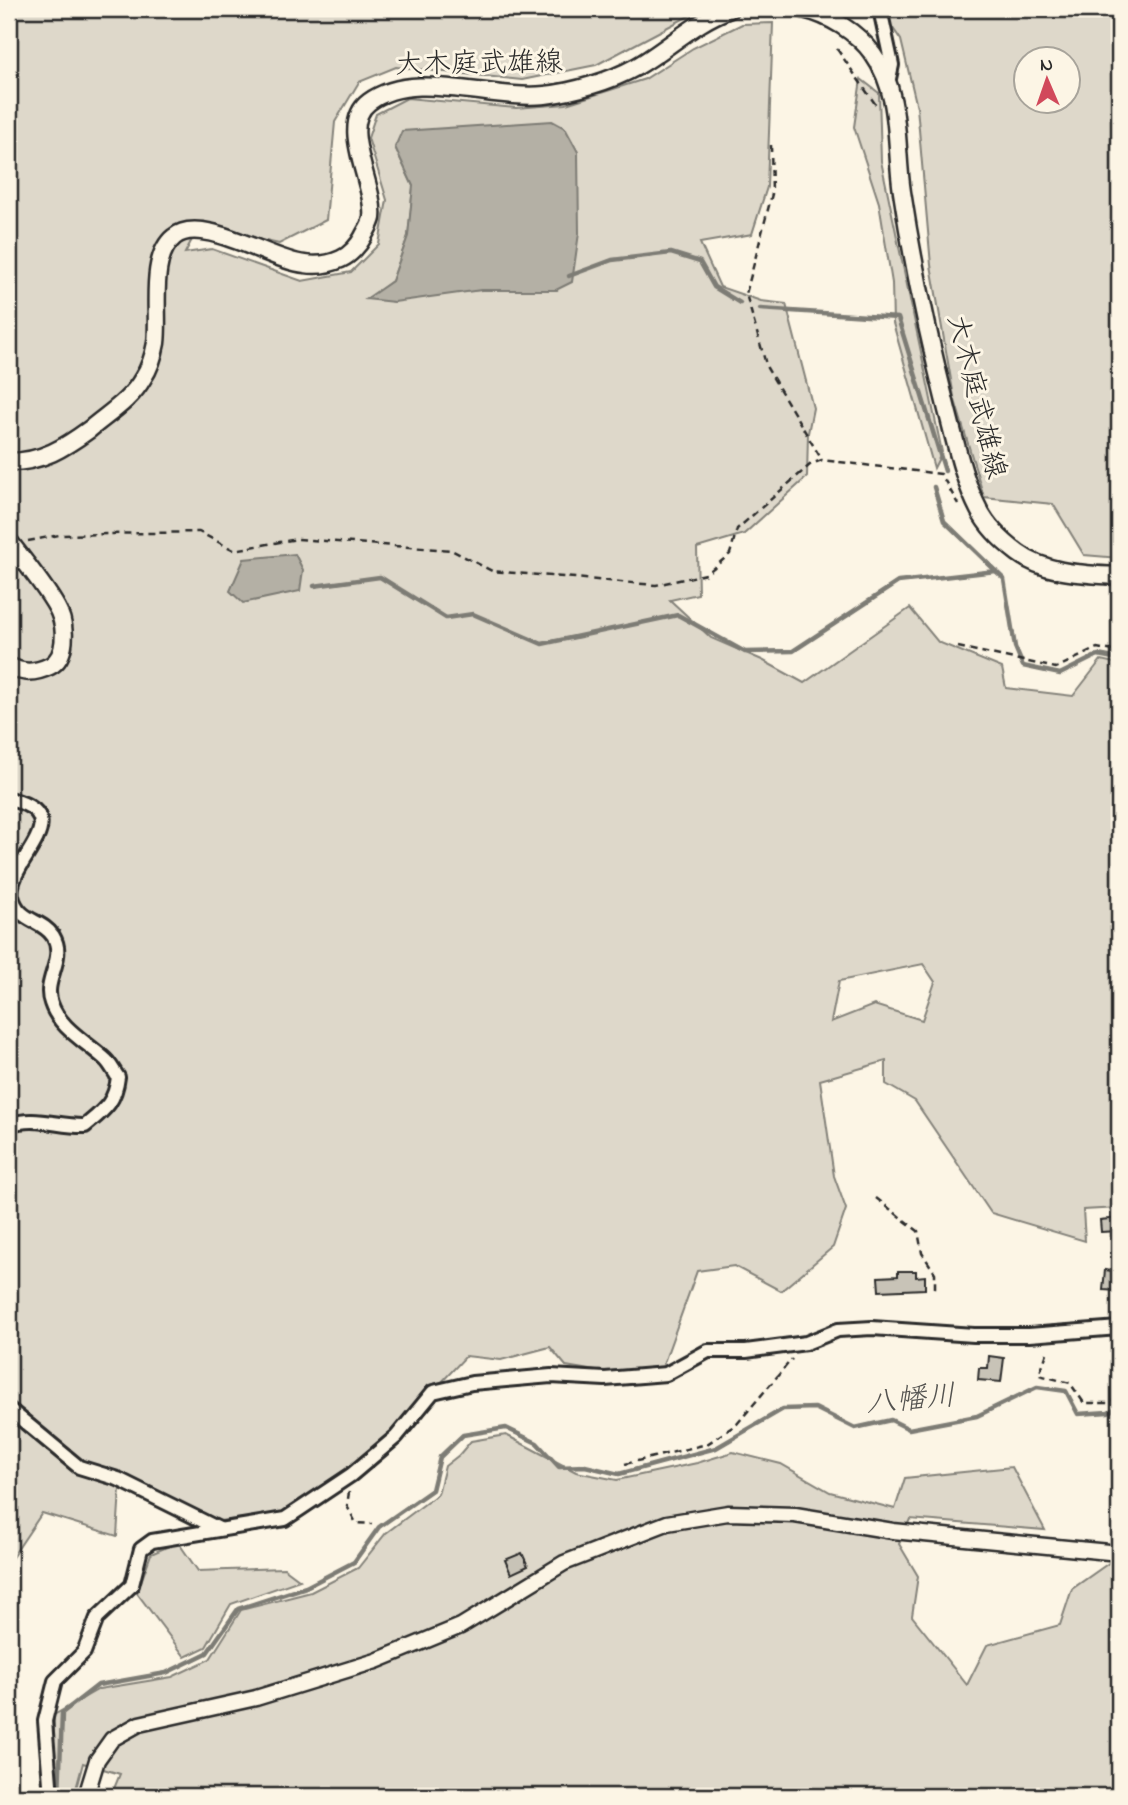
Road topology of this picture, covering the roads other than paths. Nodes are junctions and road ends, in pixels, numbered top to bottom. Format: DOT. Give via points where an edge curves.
graph roads {
  1 [pos="728,9"];
  2 [pos="803,9"];
  3 [pos="878,12"];
  4 [pos="888,83"];
  5 [pos="9,462"];
  6 [pos="10,542"];
  7 [pos="1119,576"];
  8 [pos="9,666"];
  9 [pos="9,799"];
  10 [pos="9,1125"];
  11 [pos="1119,1328"];
  12 [pos="9,1409"];
  13 [pos="219,1530"];
  14 [pos="1119,1553"];
  15 [pos="51,1796"];
  16 [pos="86,1796"];
  1 -- 5 [label="main road, 大木庭武雄線" via="635,68 580,89 543,95 418,86 383,92 365,105 356,121 372,220 360,243 343,258 302,264 218,234 192,230 176,234 159,264 156,345 144,377 127,400 71,443 43,459"];
  2 -- 4 [label="main road, 大木庭武雄線" via="848,29 873,54"];
  3 -- 4 [label="street" via="892,65"];
  4 -- 7 [label="main road, 大木庭武雄線" via="902,191 936,365 964,476 979,511 992,531 1020,554 1048,568"];
  6 -- 8 [label="main road" via="59,611 64,628 63,650 56,663 39,671 20,672"];
  9 -- 10 [label="street" via="25,803 40,819 40,830 14,880 12,894 22,915 51,933 59,948 50,1002 118,1077 107,1108 85,1126 41,1121"];
  11 -- 13 [label="street" via="1028,1335 838,1330 806,1343 708,1351 666,1374 472,1383 433,1392 396,1437 351,1475 285,1519"];
  12 -- 13 [label="street" via="79,1466 118,1479"];
  13 -- 15 [label="street" via="152,1541 142,1549 132,1585 97,1618 85,1652 55,1681 45,1721"];
  14 -- 16 [label="street" via="894,1531 795,1515 728,1513 667,1523 564,1563 461,1626 376,1661 256,1698 139,1724 112,1739 97,1760"];
}
